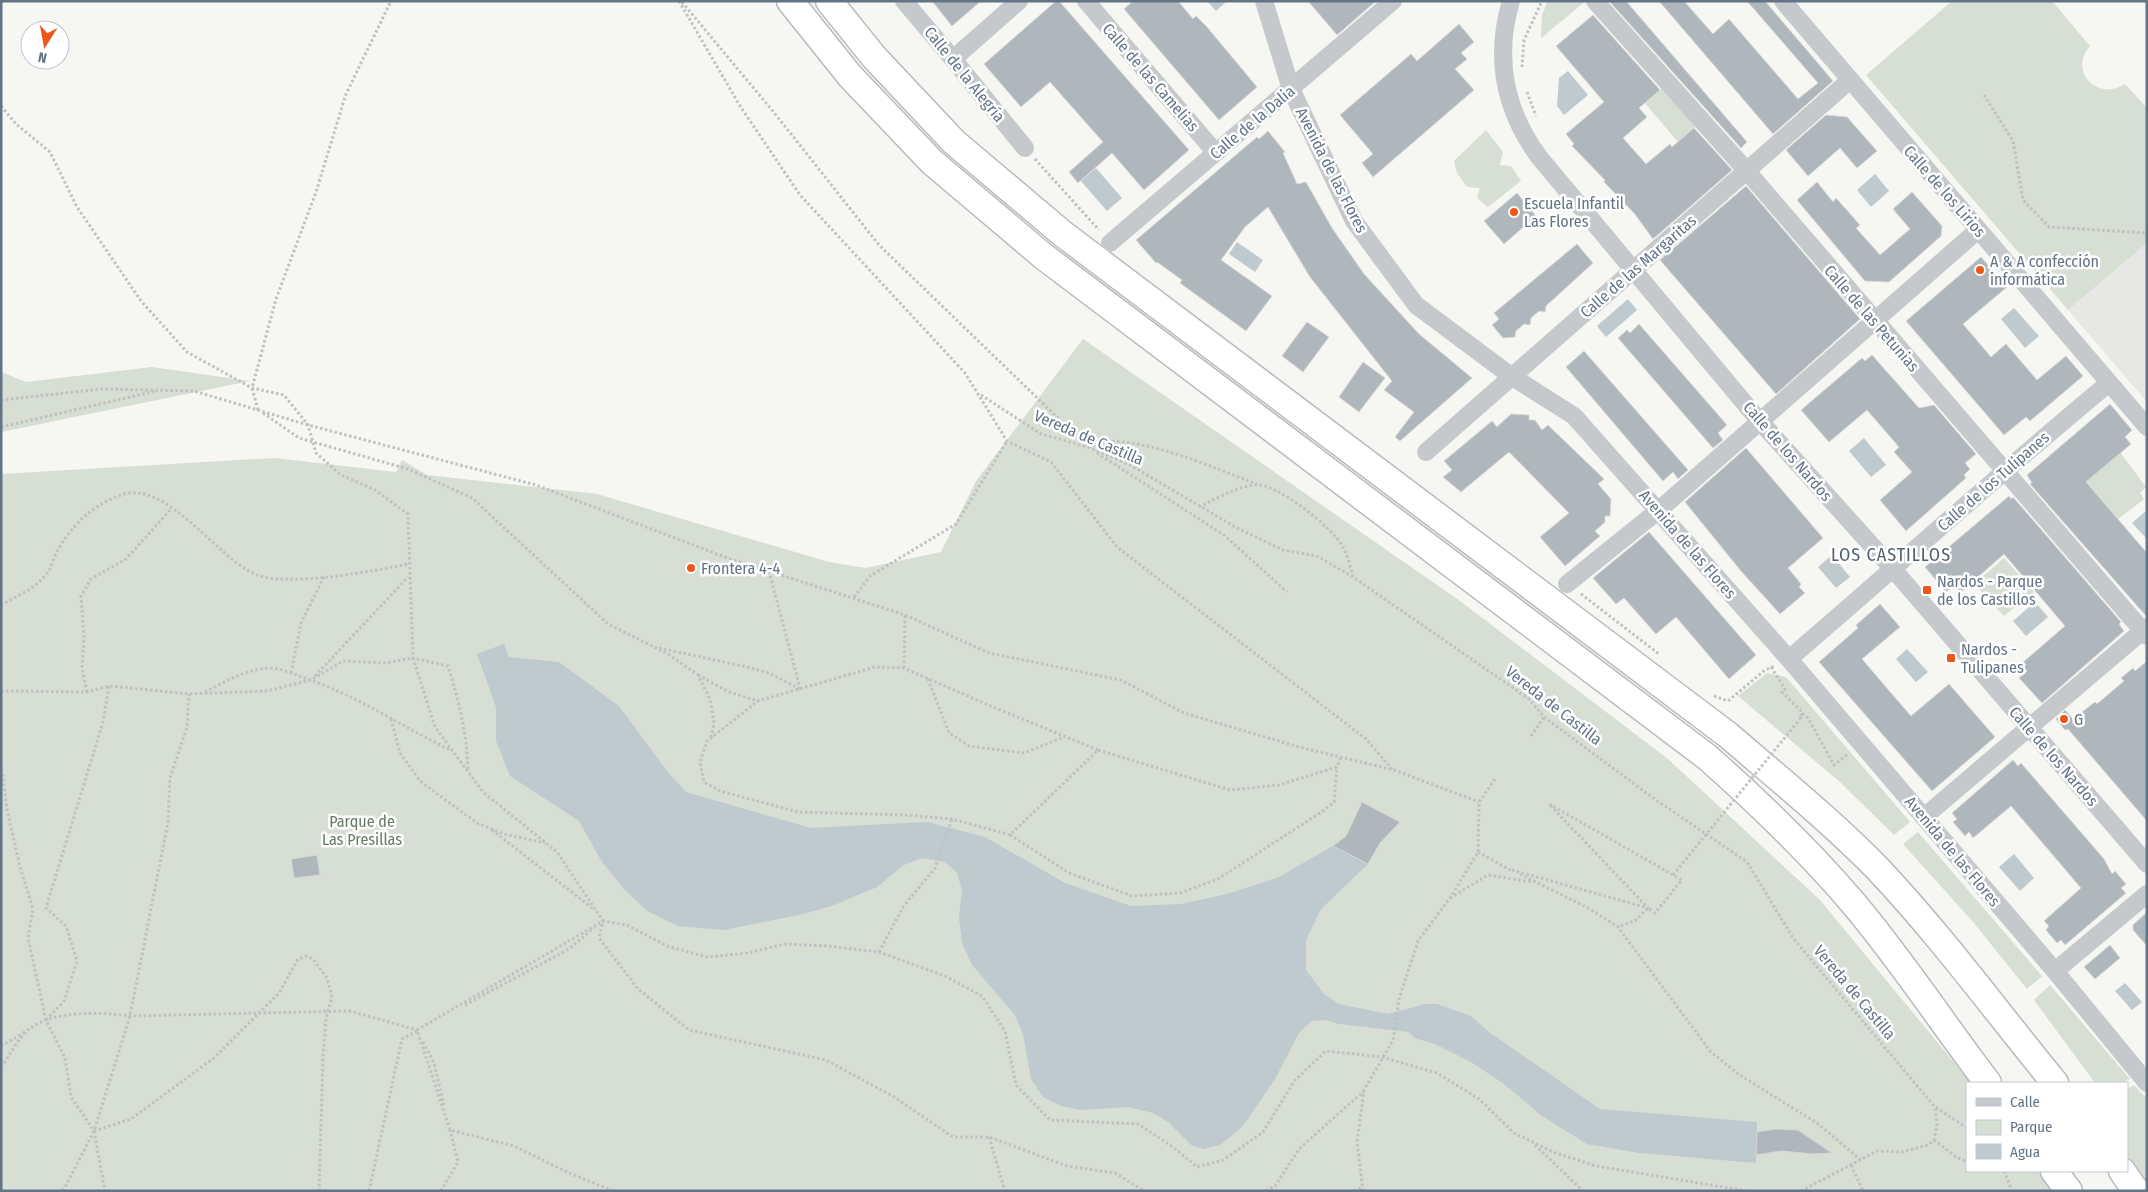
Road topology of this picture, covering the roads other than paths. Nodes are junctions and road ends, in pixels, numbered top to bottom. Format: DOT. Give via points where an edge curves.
graph roads {
  1 [pos="790,1"];
  2 [pos="829,1"];
  3 [pos="904,1"];
  4 [pos="1019,1"];
  5 [pos="1086,1"];
  6 [pos="1264,1"];
  7 [pos="1393,1"];
  8 [pos="1595,1"];
  9 [pos="1783,1"];
  10 [pos="1508,2"];
  11 [pos="954,59"];
  12 [pos="1850,80"];
  13 [pos="1291,88"];
  14 [pos="1025,148"];
  15 [pos="1216,153"];
  16 [pos="1746,170"];
  17 [pos="1978,230"];
  18 [pos="1110,243"];
  19 [pos="1634,270"];
  20 [pos="1874,321"];
  21 [pos="1511,376"];
  22 [pos="2109,383"];
  23 [pos="1760,420"];
  24 [pos="2147,427"];
  25 [pos="1426,452"];
  26 [pos="2003,470"];
  27 [pos="1659,510"];
  28 [pos="1893,569"];
  29 [pos="1567,584"];
  30 [pos="2145,632"];
  31 [pos="1789,658"];
  32 [pos="2029,727"];
  33 [pos="1924,817"];
  34 [pos="2147,864"];
  35 [pos="2147,894"];
  36 [pos="2055,971"];
  37 [pos="2006,1024"];
  38 [pos="1987,1082"];
  39 [pos="2047,1082"];
  40 [pos="2053,1082"];
  41 [pos="2147,1083"];
  42 [pos="2055,1172"];
  43 [pos="2107,1172"];
  44 [pos="2123,1172"];
  45 [pos="2069,1191"];
  46 [pos="2118,1191"];
  47 [pos="2136,1191"];
  1 -- 38 [label="highway" via="850,76 932,162 1043,256 1707,757 1754,798 1854,904"];
  2 -- 37 [label="highway" via="874,56 954,142 1063,234 1728,734 1877,868 1946,944"];
  3 -- 11 [label="street, Calle de la Alegría"];
  4 -- 11 [label="street"];
  5 -- 15 [label="street, Calle de las Camelias"];
  6 -- 13 [label="street, Avenida de las Flores"];
  7 -- 13 [label="street, Calle de la Dalia"];
  8 -- 16 [label="street, Calle de las Petunias"];
  9 -- 12 [label="street, Calle de los Lirios"];
  10 -- 19 [label="street, Calle de los Nardos" via="1503,31 1503,66 1515,118 1539,156"];
  11 -- 14 [label="street, Calle de la Alegría"];
  12 -- 16 [label="street, Calle de las Margaritas"];
  12 -- 17 [label="street, Calle de los Lirios"];
  13 -- 15 [label="street, Calle de la Dalia"];
  13 -- 21 [label="street, Avenida de las Flores" via="1354,221 1416,305"];
  15 -- 18 [label="street, Calle de la Dalia"];
  16 -- 19 [label="street, Calle de las Margaritas"];
  16 -- 20 [label="street, Calle de las Petunias"];
  17 -- 20 [label="street"];
  17 -- 22 [label="street, Calle de los Lirios"];
  19 -- 21 [label="street, Calle de las Margaritas"];
  19 -- 23 [label="street, Calle de los Nardos"];
  20 -- 23 [label="street"];
  20 -- 26 [label="street, Calle de las Petunias"];
  21 -- 25 [label="street, Calle de las Margaritas"];
  21 -- 27 [label="street, Avenida de las Flores" via="1574,416"];
  22 -- 24 [label="street, Calle de los Lirios"];
  22 -- 26 [label="street, Calle de los Tulipanes"];
  23 -- 27 [label="street"];
  23 -- 28 [label="street, Calle de los Nardos"];
  26 -- 28 [label="street, Calle de los Tulipanes"];
  26 -- 30 [label="street, Calle de las Petunias"];
  27 -- 29 [label="street"];
  27 -- 31 [label="street, Avenida de las Flores"];
  28 -- 31 [label="street, Calle de los Tulipanes"];
  28 -- 32 [label="street, Calle de los Nardos"];
  30 -- 32 [label="street"];
  31 -- 33 [label="street, Avenida de las Flores"];
  32 -- 33 [label="street"];
  32 -- 34 [label="street, Calle de los Nardos"];
  33 -- 36 [label="street, Avenida de las Flores"];
  35 -- 36 [label="street"];
  36 -- 41 [label="street, Avenida de las Flores"];
  37 -- 39 [label="highway"];
  37 -- 40 [label="highway"];
  42 -- 45 [label="highway"];
  43 -- 46 [label="highway"];
  44 -- 47 [label="highway"];
}
